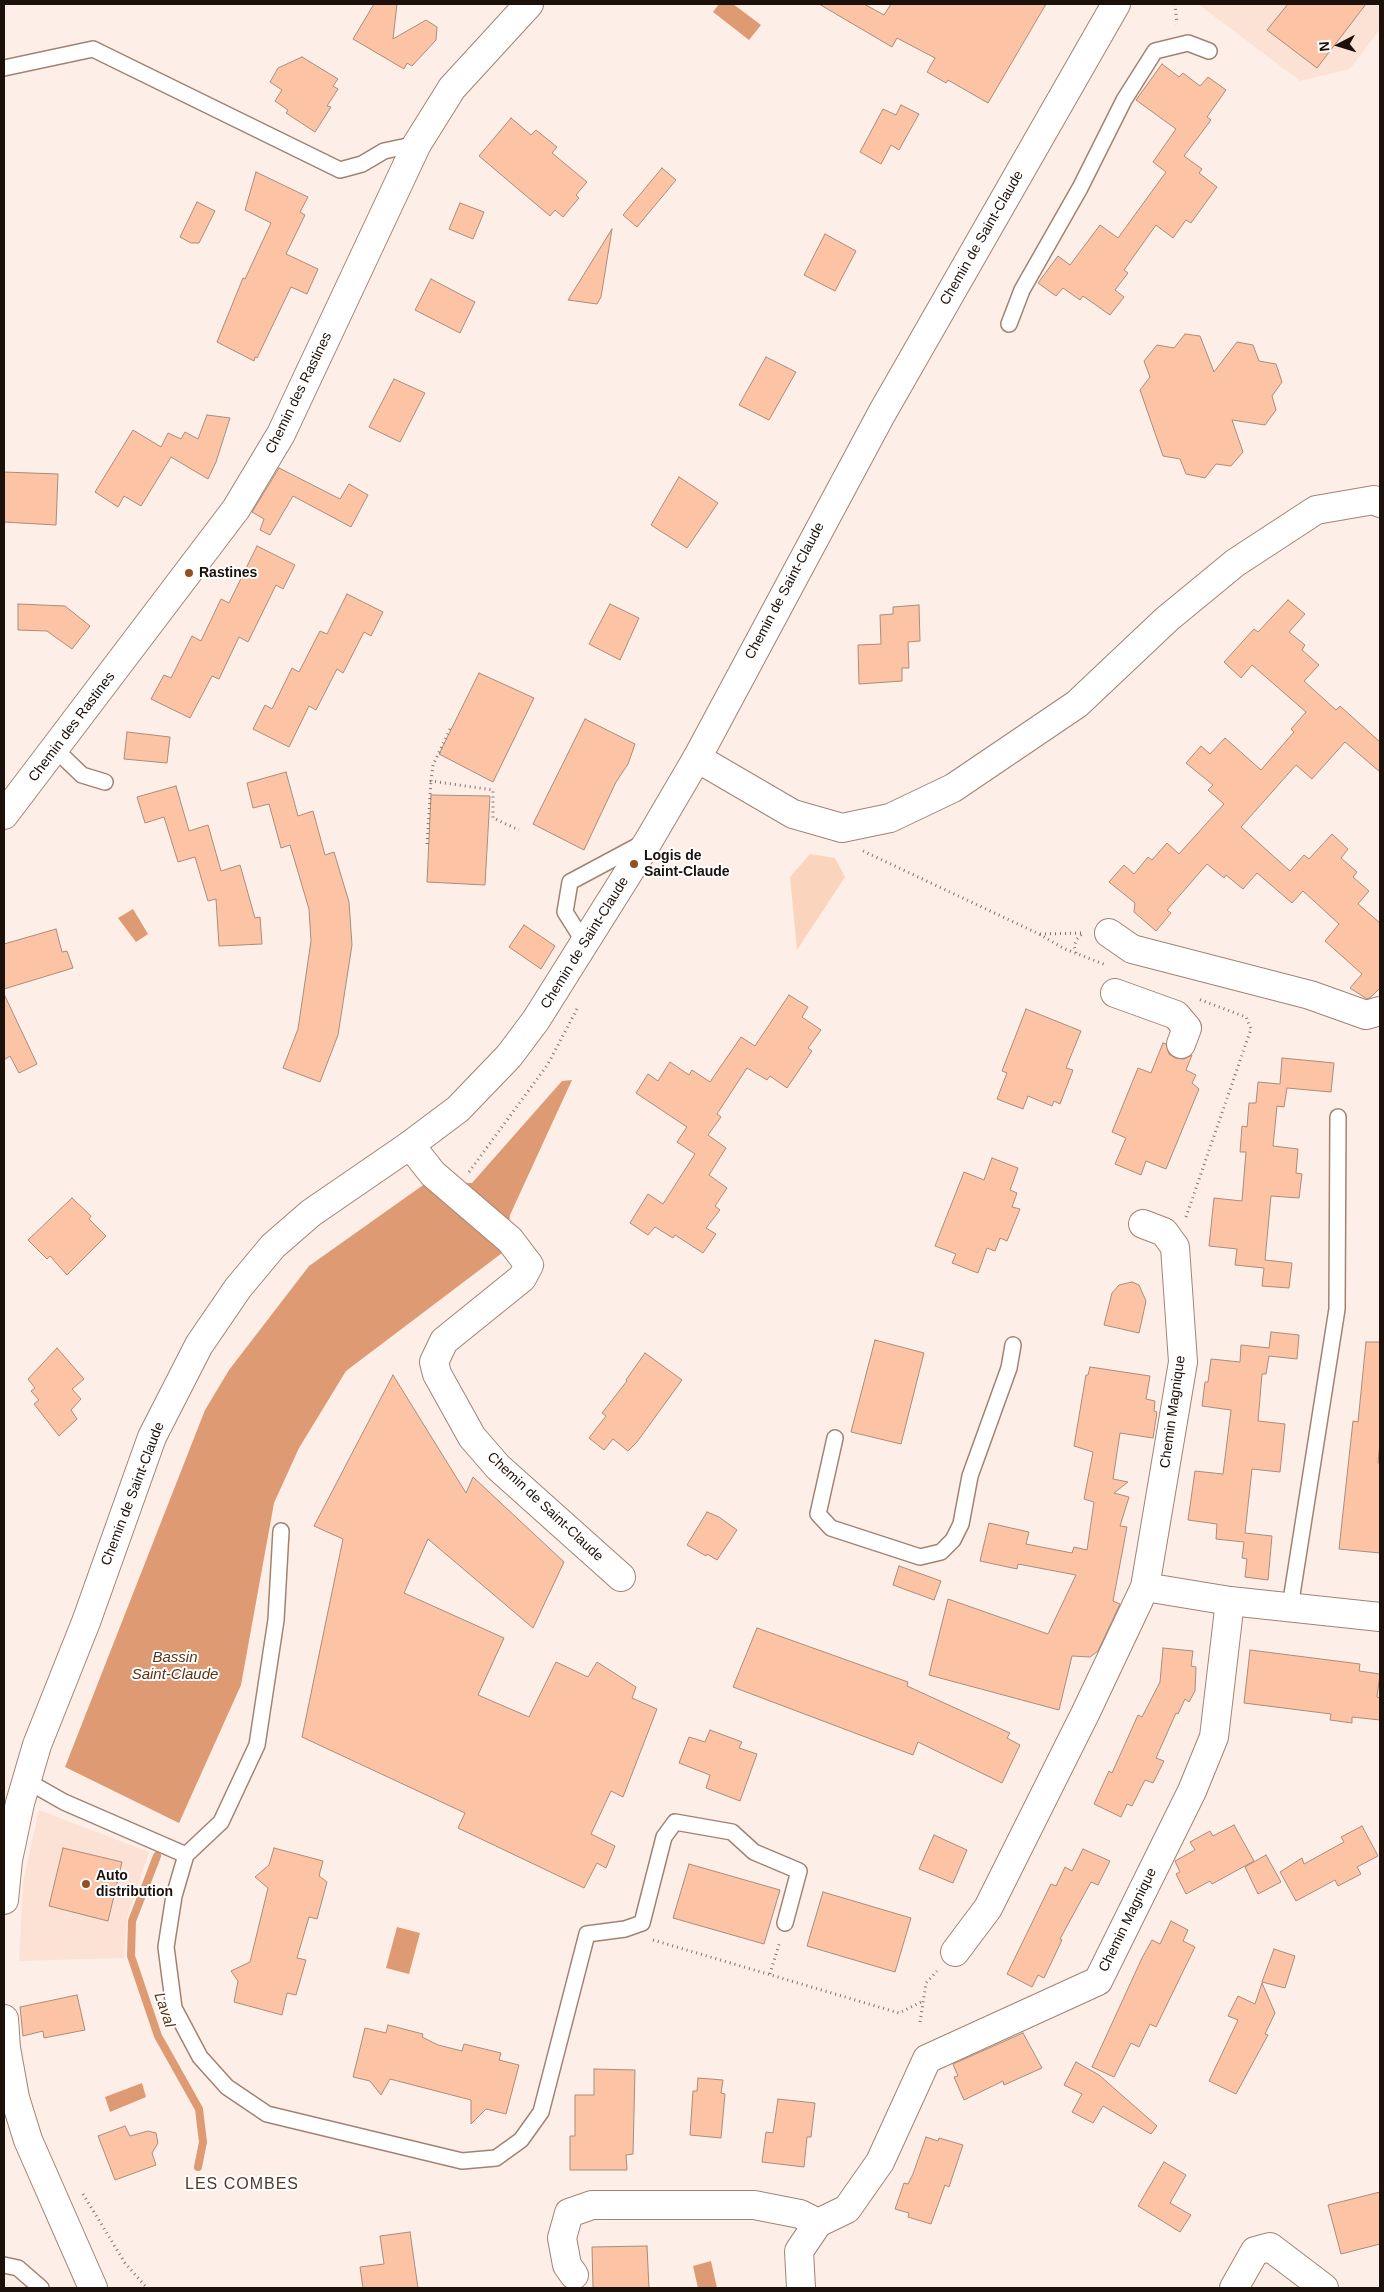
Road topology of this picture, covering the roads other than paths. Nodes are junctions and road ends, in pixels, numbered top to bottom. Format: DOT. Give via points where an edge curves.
graph roads {
  1 [pos="529,4"];
  2 [pos="1116,4"];
  3 [pos="1209,51"];
  4 [pos="4,68"];
  5 [pos="417,144"];
  6 [pos="1009,324"];
  7 [pos="1380,503"];
  8 [pos="56,749"];
  9 [pos="697,758"];
  10 [pos="105,782"];
  11 [pos="4,815"];
  12 [pos="649,840"];
  13 [pos="1096,933"];
  14 [pos="584,942"];
  15 [pos="1115,993"];
  16 [pos="1380,1011"];
  17 [pos="1181,1044"];
  18 [pos="1338,1116"];
  19 [pos="410,1145"];
  20 [pos="1143,1224"];
  21 [pos="1013,1344"];
  22 [pos="835,1438"];
  23 [pos="281,1531"];
  24 [pos="621,1577"];
  25 [pos="1145,1587"];
  26 [pos="1230,1601"];
  27 [pos="1290,1607"];
  28 [pos="1380,1616"];
  29 [pos="17,1796"];
  30 [pos="186,1855"];
  31 [pos="4,1900"];
  32 [pos="785,1923"];
  33 [pos="955,1952"];
  34 [pos="4,2019"];
  35 [pos="818,2223"];
  36 [pos="4,2265"];
  37 [pos="574,2275"];
  38 [pos="41,2288"];
  39 [pos="93,2288"];
  40 [pos="801,2288"];
  41 [pos="1234,2288"];
  42 [pos="1324,2288"];
  1 -- 5 [label="street, Chemin des Rastines" via="452,88"];
  2 -- 9 [label="street, Chemin de Saint-Claude" via="882,413"];
  3 -- 6 [label="lane" via="1188,43 1155,51 1124,100 1080,188 1022,290"];
  4 -- 5 [label="lane" via="93,49 340,170 362,164 384,151"];
  5 -- 8 [label="street, Chemin des Rastines" via="281,434 236,509"];
  7 -- 9 [label="street" via="1374,500 1316,510 1235,563 1166,619 1077,704 961,782 890,818 842,828 792,814"];
  8 -- 10 [label="lane" via="82,774"];
  8 -- 11 [label="street, Chemin des Rastines"];
  9 -- 12 [label="street, Chemin de Saint-Claude"];
  12 -- 14 [label="street, Chemin de Saint-Claude"];
  12 -- 14 [label="lane" via="566,878 565,912"];
  13 -- 16 [label="street" via="1132,949 1310,995 1366,1015"];
  14 -- 19 [label="street, Chemin de Saint-Claude" via="536,1020 509,1056 458,1109"];
  15 -- 17 [label="street" via="1176,1014 1187,1028"];
  18 -- 27 [label="lane" via="1337,1309"];
  19 -- 24 [label="street, Chemin de Saint-Claude" via="434,1174 510,1240 529,1265 522,1278 444,1341 434,1362 437,1374 472,1437 498,1467"];
  19 -- 29 [label="street, Chemin de Saint-Claude" via="311,1213 273,1246 238,1288 199,1345 152,1437 86,1622"];
  20 -- 25 [label="street, Chemin Magnique" via="1164,1232 1176,1247 1182,1362"];
  21 -- 22 [label="lane" via="1009,1368 970,1476 961,1524 953,1540 941,1552 920,1557 831,1528 818,1514"];
  23 -- 30 [label="lane" via="276,1620 256,1746 221,1822"];
  25 -- 26 [label="street"];
  25 -- 33 [label="street, Chemin Magnique" via="988,1908"];
  26 -- 27 [label="street"];
  26 -- 35 [label="street, Chemin Magnique" via="1214,1737 1192,1791 1098,1981 927,2059 880,2162 847,2209"];
  27 -- 28 [label="street"];
  29 -- 30 [label="lane" via="64,1802"];
  29 -- 31 [label="street, Chemin de Saint-Claude"];
  30 -- 32 [label="lane" via="174,1896 166,1947 174,2008 200,2057 227,2087 267,2114 462,2161 496,2158 520,2140 541,2112 587,1934 625,1929 642,1923 664,1837 675,1822 732,1832 754,1852 799,1871"];
  34 -- 39 [label="street" via="15,2098 28,2140"];
  35 -- 37 [label="street" via="800,2214 754,2205 592,2205 569,2213 562,2238 567,2265"];
  35 -- 40 [label="street" via="799,2251"];
  36 -- 38 [label="lane" via="18,2268"];
  41 -- 42 [label="street" via="1255,2251 1270,2247"];
}
